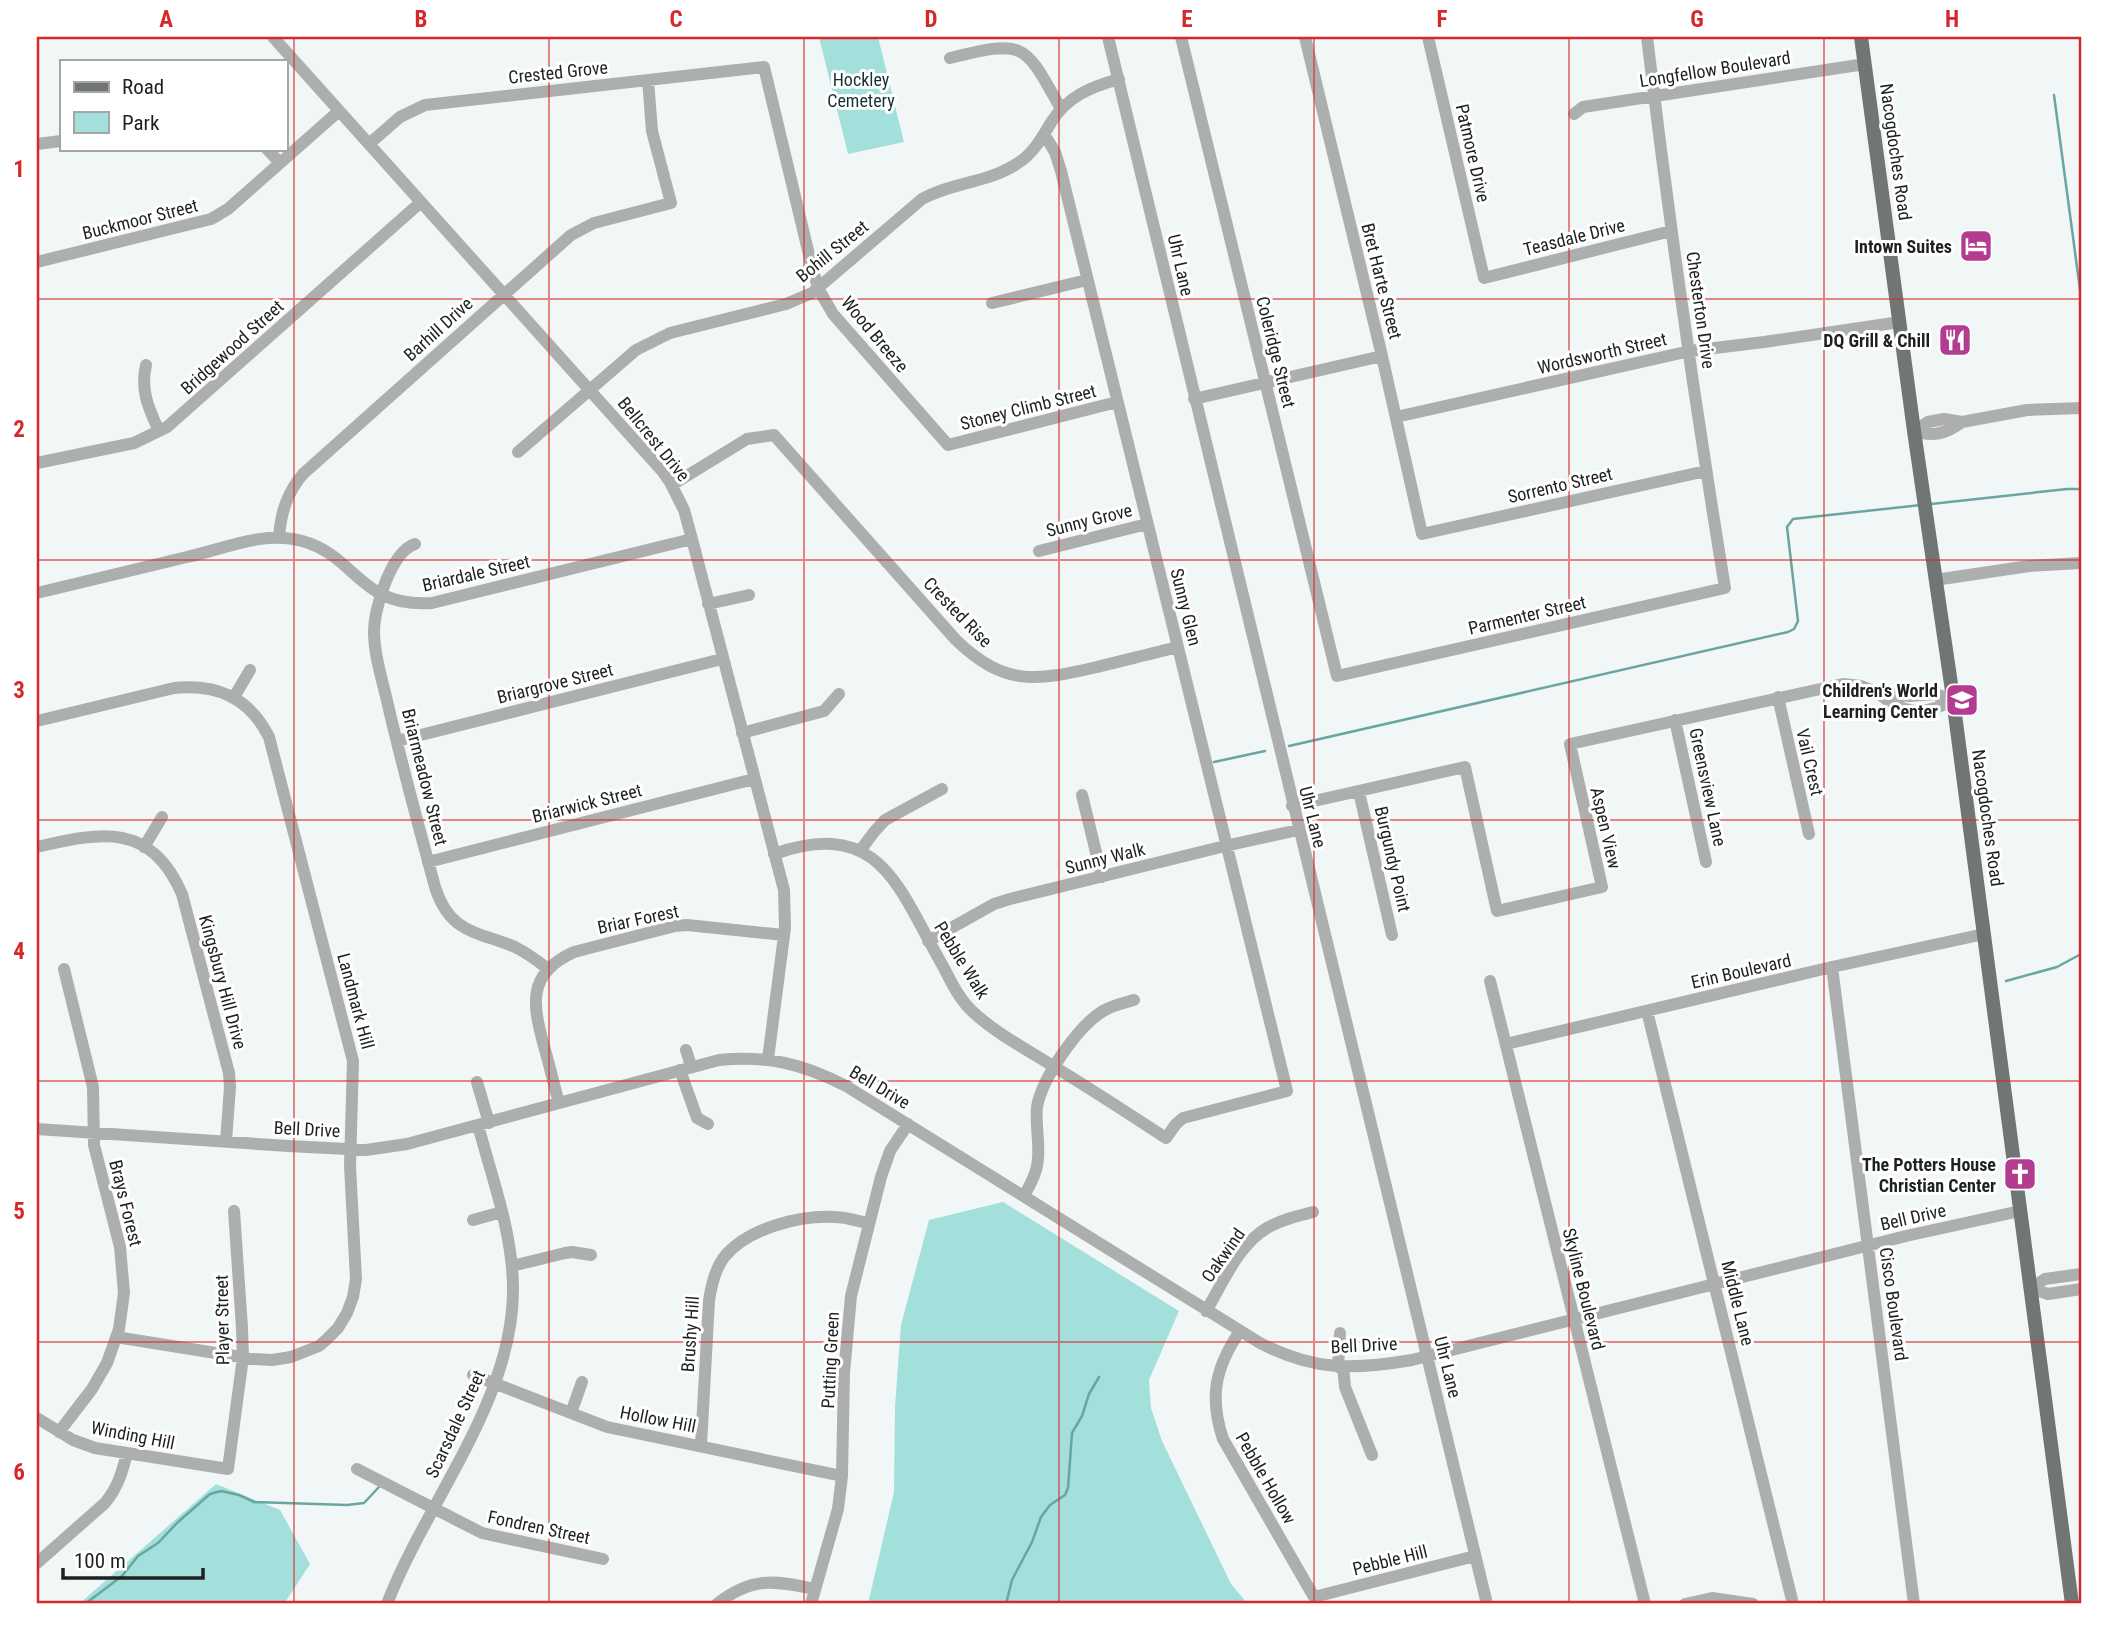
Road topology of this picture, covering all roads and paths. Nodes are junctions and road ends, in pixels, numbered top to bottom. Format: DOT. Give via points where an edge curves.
graph roads {
  1 [pos="273,37"];
  2 [pos="1108,37"];
  3 [pos="1181,37"];
  4 [pos="1305,37"];
  5 [pos="1428,37"];
  6 [pos="1647,37"];
  7 [pos="1861,37"];
  8 [pos="950,58"];
  9 [pos="1865,64"];
  10 [pos="764,67"];
  11 [pos="1119,79"];
  12 [pos="648,80"];
  13 [pos="1654,96"];
  14 [pos="1061,109"];
  15 [pos="339,111"];
  16 [pos="1574,114"];
  17 [pos="1044,134"];
  18 [pos="60,141"];
  19 [pos="37,144"];
  20 [pos="369,144"];
  21 [pos="268,150"];
  22 [pos="280,163"];
  23 [pos="421,202"];
  24 [pos="1671,230"];
  25 [pos="37,262"];
  26 [pos="1485,278"];
  27 [pos="1087,280"];
  28 [pos="818,288"];
  29 [pos="502,295"];
  30 [pos="992,303"];
  31 [pos="1900,322"];
  32 [pos="1690,351"];
  33 [pos="1382,356"];
  34 [pos="146,365"];
  35 [pos="1266,382"];
  36 [pos="590,389"];
  37 [pos="1194,399"];
  38 [pos="1117,402"];
  39 [pos="2081,408"];
  40 [pos="1396,417"];
  41 [pos="1914,431"];
  42 [pos="159,432"];
  43 [pos="948,445"];
  44 [pos="518,452"];
  45 [pos="37,463"];
  46 [pos="1706,471"];
  47 [pos="672,485"];
  48 [pos="1147,524"];
  49 [pos="1422,534"];
  50 [pos="279,537"];
  51 [pos="692,538"];
  52 [pos="415,544"];
  53 [pos="1039,551"];
  54 [pos="2081,563"];
  55 [pos="1935,580"];
  56 [pos="1725,588"];
  57 [pos="37,593"];
  58 [pos="381,596"];
  59 [pos="749,596"];
  60 [pos="708,604"];
  61 [pos="1177,647"];
  62 [pos="722,659"];
  63 [pos="250,670"];
  64 [pos="1337,676"];
  65 [pos="839,694"];
  66 [pos="234,697"];
  67 [pos="1778,697"];
  68 [pos="1953,701"];
  69 [pos="1675,720"];
  70 [pos="37,721"];
  71 [pos="742,733"];
  72 [pos="397,741"];
  73 [pos="754,779"];
  74 [pos="942,789"];
  75 [pos="1359,792"];
  76 [pos="1082,795"];
  77 [pos="1292,806"];
  78 [pos="162,817"];
  79 [pos="1298,831"];
  80 [pos="1809,834"];
  81 [pos="1225,846"];
  82 [pos="37,847"];
  83 [pos="144,847"];
  84 [pos="860,851"];
  85 [pos="774,854"];
  86 [pos="428,862"];
  87 [pos="1706,862"];
  88 [pos="1102,877"];
  89 [pos="1984,934"];
  90 [pos="784,935"];
  91 [pos="1392,935"];
  92 [pos="928,941"];
  93 [pos="1832,967"];
  94 [pos="548,969"];
  95 [pos="64,970"];
  96 [pos="1490,981"];
  97 [pos="1134,1000"];
  98 [pos="1647,1011"];
  99 [pos="1506,1044"];
  100 [pos="686,1050"];
  101 [pos="768,1059"];
  102 [pos="1055,1066"];
  103 [pos="685,1068"];
  104 [pos="477,1082"];
  105 [pos="559,1103"];
  106 [pos="483,1124"];
  107 [pos="708,1124"];
  108 [pos="908,1124"];
  109 [pos="37,1129"];
  110 [pos="93,1133"];
  111 [pos="1167,1138"];
  112 [pos="226,1141"];
  113 [pos="350,1149"];
  114 [pos="1024,1196"];
  115 [pos="234,1211"];
  116 [pos="2020,1211"];
  117 [pos="502,1212"];
  118 [pos="1313,1212"];
  119 [pos="472,1220"];
  120 [pos="867,1223"];
  121 [pos="1868,1245"];
  122 [pos="591,1255"];
  123 [pos="512,1266"];
  124 [pos="2081,1274"];
  125 [pos="1715,1283"];
  126 [pos="2031,1288"];
  127 [pos="2081,1289"];
  128 [pos="1206,1311"];
  129 [pos="1573,1319"];
  130 [pos="1240,1331"];
  131 [pos="1340,1333"];
  132 [pos="117,1337"];
  133 [pos="1427,1355"];
  134 [pos="243,1357"];
  135 [pos="1340,1367"];
  136 [pos="473,1375"];
  137 [pos="495,1382"];
  138 [pos="582,1382"];
  139 [pos="571,1413"];
  140 [pos="37,1418"];
  141 [pos="60,1432"];
  142 [pos="701,1445"];
  143 [pos="127,1453"];
  144 [pos="1372,1455"];
  145 [pos="228,1469"];
  146 [pos="357,1469"];
  147 [pos="842,1476"];
  148 [pos="434,1508"];
  149 [pos="1475,1556"];
  150 [pos="603,1559"];
  151 [pos="37,1563"];
  152 [pos="814,1589"];
  153 [pos="1314,1597"];
  154 [pos="387,1604"];
  155 [pos="717,1604"];
  156 [pos="811,1604"];
  157 [pos="1487,1604"];
  158 [pos="1645,1604"];
  159 [pos="1685,1604"];
  160 [pos="1753,1604"];
  161 [pos="1793,1604"];
  162 [pos="1914,1604"];
  163 [pos="2073,1604"];
  1 -- 15 [label="street, Bellcrest Drive"];
  2 -- 11 [label="street, Uhr Lane"];
  3 -- 35 [label="street, Coleridge Street"];
  4 -- 33 [label="street, Bret Harte Street"];
  5 -- 26 [label="street, Patmore Drive"];
  6 -- 13 [label="street, Chesterton Drive"];
  7 -- 9 [label="main road, Nacogdoches Road"];
  8 -- 14 [label="street" via="991,48 1018,49 1035,62"];
  9 -- 13 [label="street, Longfellow Boulevard"];
  9 -- 31 [label="main road, Nacogdoches Road"];
  10 -- 12 [label="street, Crested Grove"];
  10 -- 28 [label="street, Wood Breeze"];
  11 -- 14 [label="street, Bohill Street" via="1086,90"];
  11 -- 37 [label="street, Uhr Lane"];
  12 -- 20 [label="street, Crested Grove" via="425,106 400,117"];
  12 -- 29 [label="street, Barhill Drive" via="652,131 671,204 586,226"];
  13 -- 16 [label="street, Longfellow Boulevard" via="1583,107"];
  13 -- 24 [label="street, Chesterton Drive"];
  14 -- 17 [label="street, Bohill Street"];
  15 -- 20 [label="street, Bellcrest Drive"];
  15 -- 22 [label="street, Buckmoor Street"];
  17 -- 27 [label="street, Sunny Glen" via="1061,171"];
  17 -- 28 [label="street, Bohill Street" via="1024,159 1002,173 922,199"];
  18 -- 19 [label="street"];
  20 -- 23 [label="street, Bellcrest Drive"];
  21 -- 22 [label="street"];
  22 -- 25 [label="street, Buckmoor Street" via="211,219"];
  23 -- 29 [label="street, Bellcrest Drive"];
  23 -- 42 [label="street, Bridgewood Street"];
  24 -- 26 [label="street, Teasdale Drive"];
  24 -- 32 [label="street, Chesterton Drive"];
  27 -- 30 [label="street"];
  27 -- 38 [label="street, Sunny Glen"];
  28 -- 36 [label="street, Bohill Street" via="786,304 658,337"];
  28 -- 43 [label="street, Wood Breeze" via="833,314"];
  29 -- 36 [label="street, Bellcrest Drive"];
  29 -- 50 [label="street, Barhill Drive" via="303,474 284,504"];
  31 -- 32 [label="street, Wordsworth Street"];
  31 -- 41 [label="main road, Nacogdoches Road"];
  32 -- 40 [label="street, Wordsworth Street"];
  32 -- 46 [label="street, Chesterton Drive"];
  33 -- 35 [label="street"];
  33 -- 40 [label="street, Bret Harte Street"];
  34 -- 42 [label="street" via="144,395"];
  35 -- 37 [label="street"];
  35 -- 64 [label="street, Coleridge Street"];
  36 -- 44 [label="street, Bohill Street"];
  36 -- 47 [label="street, Bellcrest Drive"];
  37 -- 77 [label="street, Uhr Lane"];
  38 -- 43 [label="street, Stoney Climb Street"];
  38 -- 48 [label="street, Sunny Glen"];
  39 -- 41 [label="street" via="2027,410 1962,422 1948,432 1930,436"];
  40 -- 49 [label="street, Bret Harte Street"];
  41 -- 55 [label="main road, Nacogdoches Road"];
  42 -- 45 [label="street, Bridgewood Street" via="134,443"];
  46 -- 49 [label="street, Sorrento Street"];
  46 -- 56 [label="street, Chesterton Drive"];
  47 -- 51 [label="street, Bellcrest Drive"];
  47 -- 61 [label="street, Crested Rise" via="747,439 774,435 956,640 990,667 1018,677 1060,676"];
  48 -- 53 [label="street, Sunny Grove"];
  48 -- 61 [label="street, Sunny Glen"];
  50 -- 57 [label="street, Briardale Street"];
  50 -- 58 [label="street, Briardale Street" via="320,548"];
  51 -- 58 [label="street, Briardale Street" via="432,603"];
  51 -- 60 [label="street, Bellcrest Drive"];
  52 -- 58 [label="street, Briarmeadow Street" via="395,560"];
  54 -- 55 [label="street"];
  55 -- 68 [label="main road, Nacogdoches Road"];
  56 -- 64 [label="street, Parmenter Street"];
  58 -- 72 [label="street, Briarmeadow Street" via="374,632"];
  59 -- 60 [label="street"];
  60 -- 62 [label="street, Bellcrest Drive"];
  61 -- 81 [label="street, Sunny Glen"];
  62 -- 71 [label="street, Bellcrest Drive"];
  62 -- 72 [label="street, Briargrove Street"];
  63 -- 66 [label="street"];
  65 -- 71 [label="street" via="824,711"];
  66 -- 70 [label="street" via="210,688 174,688"];
  66 -- 113 [label="street, Landmark Hill" via="254,714 269,737 350,1048 354,1081"];
  67 -- 68 [label="street, Aspen View" via="1849,683 1877,692 1936,694"];
  67 -- 69 [label="street, Aspen View"];
  67 -- 80 [label="street, Vail Crest"];
  68 -- 89 [label="main road, Nacogdoches Road"];
  69 -- 75 [label="street, Aspen View" via="1570,744 1602,887 1563,896 1497,911 1465,767"];
  69 -- 87 [label="street, Greensview Lane"];
  71 -- 73 [label="street, Bellcrest Drive"];
  72 -- 86 [label="street, Briarmeadow Street"];
  73 -- 85 [label="street, Bellcrest Drive"];
  73 -- 86 [label="street, Briarwick Street"];
  74 -- 84 [label="street" via="886,820"];
  75 -- 77 [label="street, Aspen View"];
  75 -- 91 [label="street, Burgundy Point"];
  76 -- 88 [label="street"];
  77 -- 79 [label="street, Uhr Lane"];
  78 -- 83 [label="street"];
  79 -- 81 [label="street, Sunny Walk"];
  79 -- 133 [label="street, Uhr Lane"];
  81 -- 88 [label="street, Sunny Walk"];
  81 -- 111 [label="street, Sunny Glen" via="1287,1091 1183,1118"];
  82 -- 83 [label="street" via="107,836"];
  83 -- 112 [label="street, Kingsbury Hill Drive" via="168,867 182,894 229,1073"];
  84 -- 85 [label="street, Pebble Walk" via="827,843"];
  84 -- 92 [label="street, Pebble Walk" via="895,880"];
  85 -- 90 [label="street, Bellcrest Drive" via="785,901"];
  86 -- 94 [label="street, Briarmeadow Street" via="437,895 452,919 476,935 524,951"];
  88 -- 92 [label="street, Sunny Walk" via="994,904"];
  89 -- 93 [label="street, Erin Boulevard"];
  89 -- 116 [label="main road, Nacogdoches Road"];
  90 -- 94 [label="street, Briar Forest" via="675,926 574,952"];
  90 -- 101 [label="street, Bellcrest Drive"];
  92 -- 102 [label="street, Pebble Walk" via="966,1006"];
  93 -- 98 [label="street, Erin Boulevard"];
  93 -- 121 [label="street, Cisco Boulevard"];
  94 -- 105 [label="street" via="535,999 536,1017"];
  95 -- 110 [label="street, Brays Forest" via="93,1087"];
  96 -- 99 [label="street, Skyline Boulevard"];
  97 -- 102 [label="street" via="1089,1021"];
  98 -- 99 [label="street, Erin Boulevard"];
  98 -- 125 [label="street, Middle Lane"];
  99 -- 129 [label="street, Skyline Boulevard"];
  100 -- 103 [label="street"];
  101 -- 103 [label="street, Bell Drive" via="737,1058"];
  101 -- 108 [label="street, Bell Drive" via="827,1076"];
  102 -- 111 [label="street, Pebble Walk"];
  102 -- 114 [label="street" via="1041,1092 1035,1125 1038,1164"];
  103 -- 105 [label="street, Bell Drive"];
  103 -- 107 [label="street" via="697,1118"];
  104 -- 106 [label="street, Scarsdale Street"];
  105 -- 106 [label="street, Bell Drive"];
  106 -- 113 [label="street, Bell Drive" via="393,1147"];
  106 -- 117 [label="street, Scarsdale Street"];
  108 -- 114 [label="street, Bell Drive"];
  108 -- 120 [label="street, Putting Green" via="886,1162"];
  109 -- 110 [label="street, Bell Drive"];
  110 -- 112 [label="street, Bell Drive"];
  110 -- 132 [label="street, Brays Forest" via="124,1275"];
  112 -- 113 [label="street, Bell Drive"];
  113 -- 134 [label="street, Landmark Hill" via="356,1279 343,1321 319,1346 302,1353 272,1360"];
  114 -- 128 [label="street, Bell Drive"];
  115 -- 134 [label="street, Player Street"];
  116 -- 121 [label="street, Bell Drive"];
  116 -- 126 [label="main road, Nacogdoches Road"];
  117 -- 119 [label="street"];
  117 -- 123 [label="street, Scarsdale Street"];
  118 -- 128 [label="street, Oakwind" via="1286,1219 1255,1237"];
  120 -- 142 [label="street, Brushy Hill" via="824,1217 779,1224 750,1236 724,1257 709,1301"];
  120 -- 147 [label="street, Putting Green" via="847,1328"];
  121 -- 125 [label="street, Bell Drive"];
  121 -- 162 [label="street, Cisco Boulevard"];
  122 -- 123 [label="street" via="572,1252"];
  123 -- 137 [label="street, Scarsdale Street" via="509,1333"];
  124 -- 126 [label="street" via="2045,1279"];
  125 -- 129 [label="street, Bell Drive"];
  125 -- 161 [label="street, Middle Lane"];
  126 -- 127 [label="street" via="2048,1294"];
  126 -- 163 [label="main road, Nacogdoches Road"];
  128 -- 130 [label="street, Bell Drive"];
  129 -- 133 [label="street, Bell Drive"];
  129 -- 158 [label="street, Skyline Boulevard"];
  130 -- 135 [label="street, Bell Drive" via="1286,1355"];
  130 -- 153 [label="street, Pebble Hollow" via="1218,1373 1216,1419 1223,1439"];
  131 -- 135 [label="street"];
  132 -- 134 [label="street, Landmark Hill"];
  132 -- 141 [label="street, Brays Forest" via="92,1388"];
  133 -- 135 [label="street, Bell Drive"];
  133 -- 149 [label="street, Uhr Lane"];
  134 -- 145 [label="street, Player Street"];
  135 -- 144 [label="street"];
  136 -- 137 [label="street, Hollow Hill"];
  137 -- 139 [label="street, Hollow Hill"];
  137 -- 148 [label="street, Scarsdale Street"];
  138 -- 139 [label="street"];
  139 -- 142 [label="street, Hollow Hill" via="607,1427"];
  140 -- 141 [label="street, Winding Hill"];
  141 -- 143 [label="street, Winding Hill" via="86,1446"];
  142 -- 147 [label="street, Hollow Hill"];
  143 -- 145 [label="street, Winding Hill"];
  143 -- 151 [label="street" via="119,1483 105,1503"];
  146 -- 148 [label="street, Fondren Street"];
  147 -- 152 [label="street, Putting Green" via="838,1509"];
  148 -- 150 [label="street, Fondren Street" via="482,1533"];
  148 -- 154 [label="street, Scarsdale Street"];
  149 -- 153 [label="street, Pebble Hill"];
  149 -- 157 [label="street, Uhr Lane"];
  152 -- 155 [label="street" via="786,1583 757,1584 734,1591"];
  152 -- 156 [label="street, Putting Green"];
  159 -- 160 [label="street" via="1712,1598"];
}
